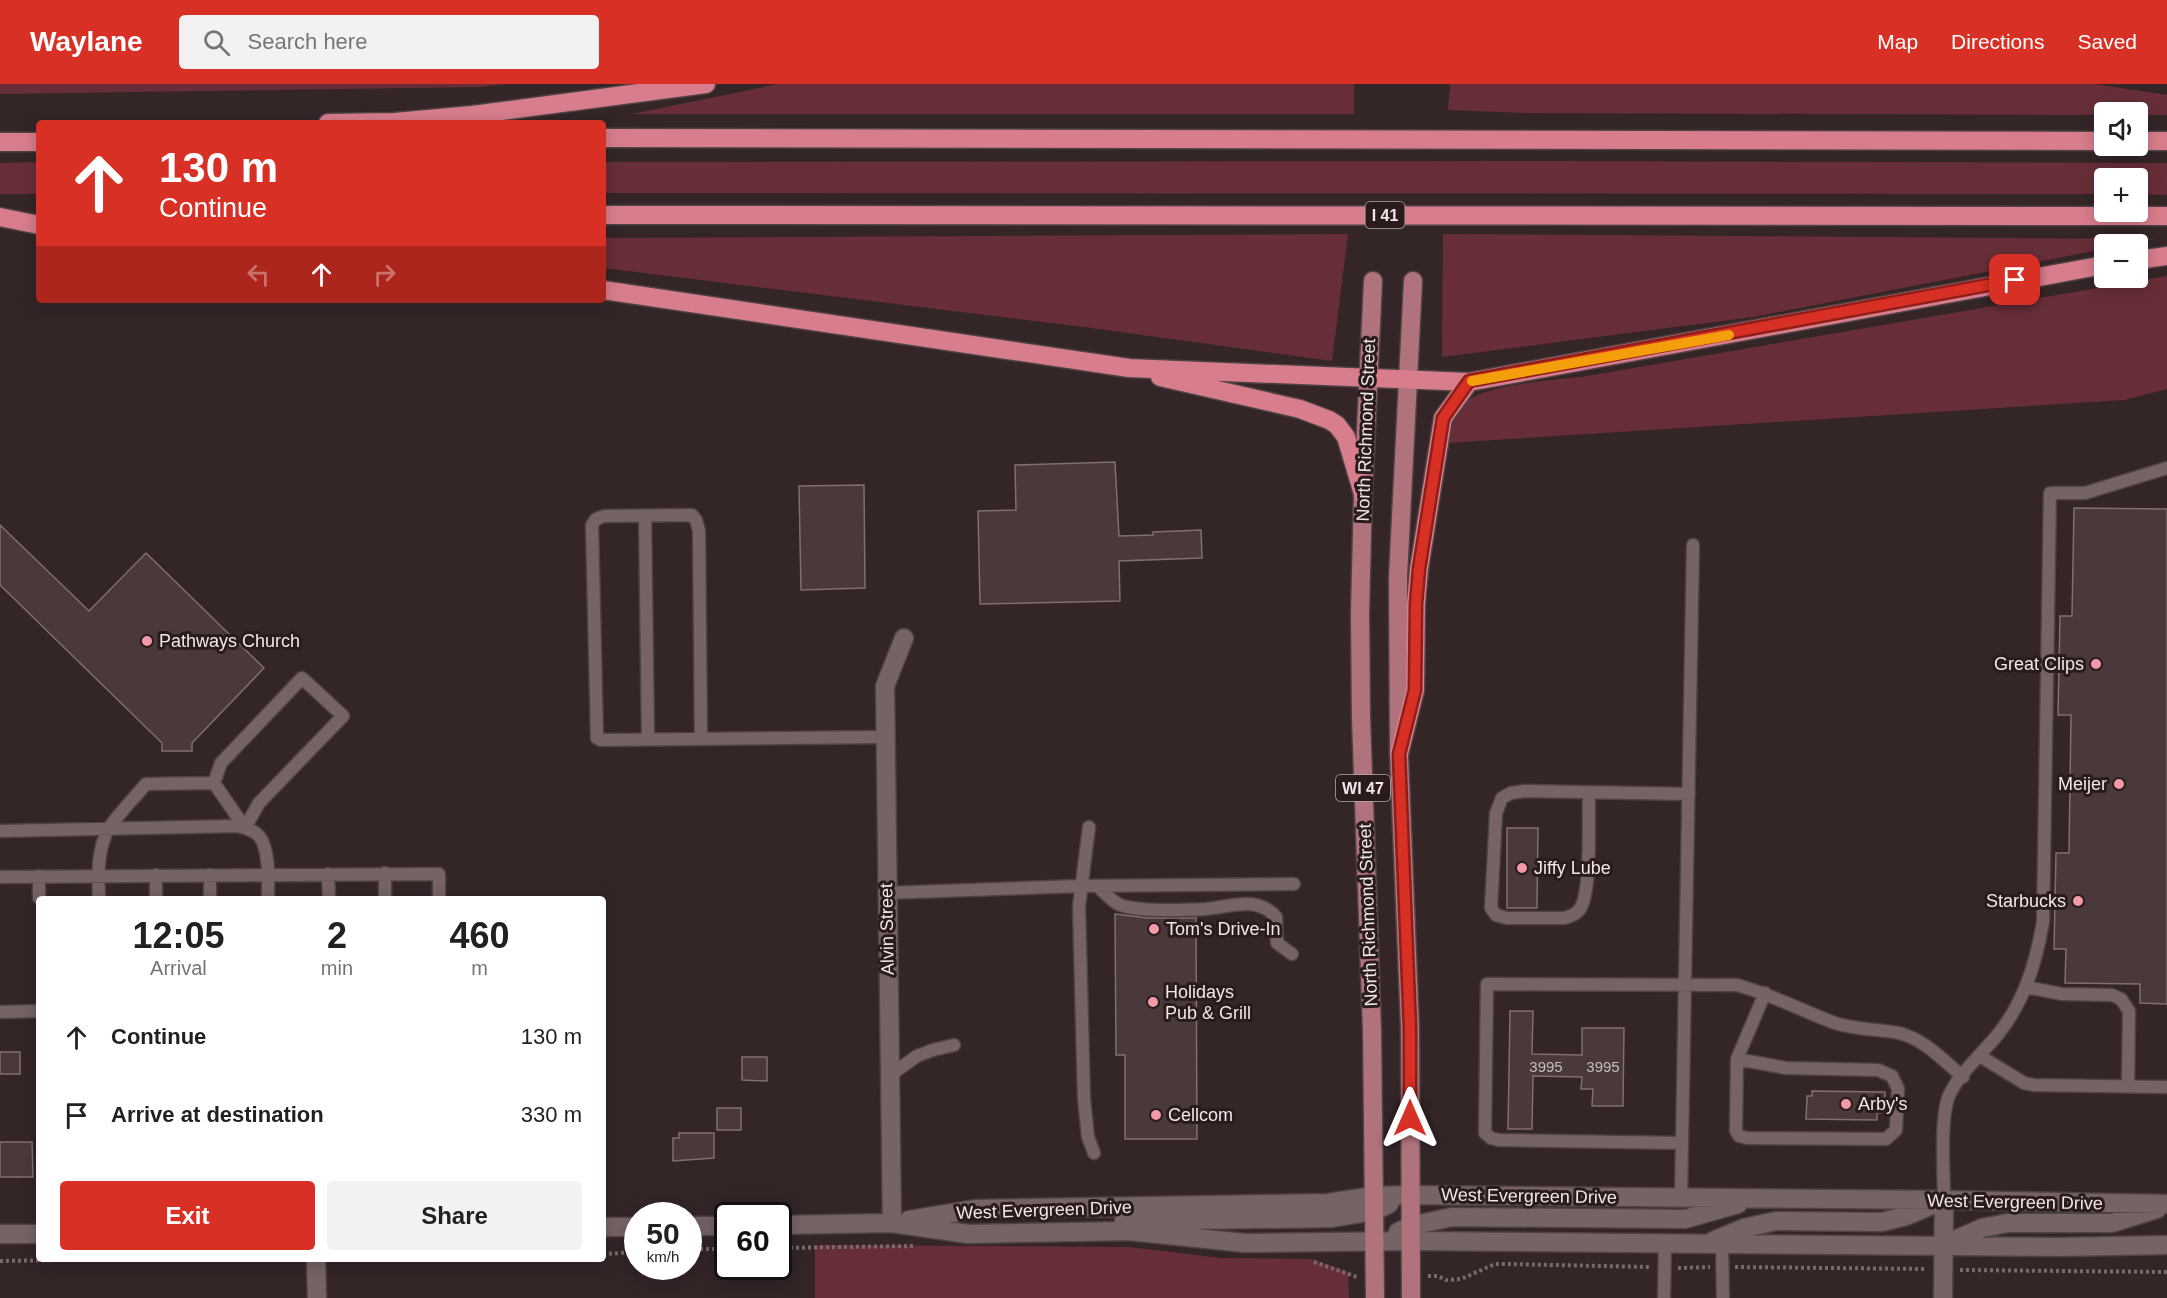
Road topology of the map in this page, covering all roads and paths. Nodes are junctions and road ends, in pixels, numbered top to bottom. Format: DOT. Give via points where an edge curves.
graph roads {
  1 [pos="706,84"];
  2 [pos="417,120"];
  3 [pos="606,138"];
  4 [pos="2094,141"];
  5 [pos="2148,141"];
  6 [pos="2167,141"];
  7 [pos="0,142"];
  8 [pos="36,142"];
  9 [pos="36,215"];
  10 [pos="606,215"];
  11 [pos="0,216"];
  12 [pos="2167,216"];
  13 [pos="36,224"];
  14 [pos="2167,256"];
  15 [pos="2148,259"];
  16 [pos="2094,267"];
  17 [pos="1373,281"];
  18 [pos="1413,281"];
  19 [pos="606,290"];
  20 [pos="1129,368"];
  21 [pos="1368,379"];
  22 [pos="1409,380"];
  23 [pos="1469,381"];
  24 [pos="2167,468"];
  25 [pos="1363,494"];
  26 [pos="645,516"];
  27 [pos="1693,545"];
  28 [pos="904,639"];
  29 [pos="886,736"];
  30 [pos="701,738"];
  31 [pos="648,739"];
  32 [pos="1399,754"];
  33 [pos="214,783"];
  34 [pos="1589,793"];
  35 [pos="1689,794"];
  36 [pos="1089,827"];
  37 [pos="245,828"];
  38 [pos="109,829"];
  39 [pos="0,831"];
  40 [pos="385,873"];
  41 [pos="328,874"];
  42 [pos="156,875"];
  43 [pos="210,875"];
  44 [pos="268,875"];
  45 [pos="39,876"];
  46 [pos="99,876"];
  47 [pos="0,877"];
  48 [pos="1294,884"];
  49 [pos="1080,886"];
  50 [pos="1097,886"];
  51 [pos="886,893"];
  52 [pos="39,896"];
  53 [pos="99,896"];
  54 [pos="156,896"];
  55 [pos="210,896"];
  56 [pos="268,896"];
  57 [pos="329,896"];
  58 [pos="385,896"];
  59 [pos="439,896"];
  60 [pos="1292,954"];
  61 [pos="1686,985"];
  62 [pos="2026,987"];
  63 [pos="1765,993"];
  64 [pos="36,1011"];
  65 [pos="0,1012"];
  66 [pos="954,1045"];
  67 [pos="1980,1056"];
  68 [pos="1737,1059"];
  69 [pos="889,1076"];
  70 [pos="1963,1077"];
  71 [pos="2128,1086"];
  72 [pos="2167,1087"];
  73 [pos="1682,1143"];
  74 [pos="1094,1153"];
  75 [pos="1411,1195"];
  76 [pos="1681,1197"];
  77 [pos="1756,1198"];
  78 [pos="1944,1200"];
  79 [pos="1374,1204"];
  80 [pos="2167,1205"];
  81 [pos="892,1223"];
  82 [pos="792,1225"];
  83 [pos="606,1227"];
  84 [pos="624,1227"];
  85 [pos="1061,1233"];
  86 [pos="0,1234"];
  87 [pos="36,1234"];
  88 [pos="1411,1234"];
  89 [pos="1374,1242"];
  90 [pos="1665,1244"];
  91 [pos="1704,1244"];
  92 [pos="1944,1244"];
  93 [pos="1722,1245"];
  94 [pos="2167,1245"];
  95 [pos="624,1253"];
  96 [pos="606,1254"];
  97 [pos="36,1260"];
  98 [pos="0,1261"];
  99 [pos="316,1262"];
  100 [pos="1507,1264"];
  101 [pos="1980,1270"];
  102 [pos="2167,1272"];
  103 [pos="1438,1276"];
  104 [pos="317,1298"];
  105 [pos="1375,1298"];
  106 [pos="1411,1298"];
  107 [pos="1664,1298"];
  108 [pos="1723,1298"];
  109 [pos="1943,1298"];
  1 -- 2 [label="highway"];
  3 -- 4 [label="highway"];
  5 -- 6 [label="highway"];
  7 -- 8 [label="highway"];
  9 -- 11 [label="highway"];
  10 -- 12 [label="highway, I 41"];
  11 -- 13 [label="highway"];
  14 -- 15 [label="highway"];
  16 -- 23 [label="highway"];
  17 -- 21 [label="main road, North Richmond Street / WI 47"];
  18 -- 22 [label="main road, North Richmond Street / WI 47"];
  19 -- 20 [label="highway"];
  20 -- 21 [label="highway"];
  20 -- 25 [label="highway" via="1300,408 1329,420 1346,437"];
  21 -- 22 [label="highway"];
  21 -- 25 [label="main road, North Richmond Street / WI 47"];
  22 -- 23 [label="highway"];
  22 -- 32 [label="main road, North Richmond Street / WI 47" via="1398,577"];
  23 -- 32 [label="highway" via="1443,418 1419,569 1415,690"];
  24 -- 62 [label="lane" via="2085,493 2050,492 2043,922"];
  25 -- 79 [label="main road, North Richmond Street / WI 47" via="1361,717 1371,978"];
  26 -- 30 [label="lane" via="692,515 699,531"];
  26 -- 31 [label="lane"];
  26 -- 31 [label="lane" via="604,516 592,525 597,738"];
  27 -- 35 [label="lane"];
  28 -- 29 [label="street, Alvin Street" via="885,686"];
  29 -- 30 [label="lane"];
  29 -- 51 [label="street, Alvin Street"];
  30 -- 31 [label="lane"];
  32 -- 75 [label="main road, North Richmond Street / WI 47" via="1410,1028"];
  33 -- 37 [label="lane"];
  33 -- 37 [label="lane" via="221,763 302,678 343,716 259,803"];
  33 -- 38 [label="lane" via="146,784"];
  34 -- 34 [label="lane" via="1525,791 1502,798 1496,813 1493,861 1491,908 1496,915 1564,918 1580,909 1587,886"];
  34 -- 35 [label="lane"];
  35 -- 61 [label="lane"];
  36 -- 49 [label="lane"];
  37 -- 38 [label="lane"];
  37 -- 44 [label="lane" via="259,835"];
  38 -- 39 [label="lane"];
  38 -- 46 [label="lane" via="99,861"];
  40 -- 41 [label="lane"];
  40 -- 58 [label="lane"];
  40 -- 59 [label="lane" via="439,874"];
  41 -- 44 [label="lane"];
  41 -- 57 [label="lane"];
  42 -- 43 [label="lane"];
  42 -- 46 [label="lane"];
  42 -- 54 [label="lane"];
  43 -- 44 [label="lane"];
  43 -- 55 [label="lane"];
  44 -- 56 [label="lane"];
  45 -- 46 [label="lane"];
  45 -- 47 [label="lane"];
  45 -- 52 [label="lane"];
  46 -- 53 [label="lane"];
  48 -- 50 [label="lane"];
  49 -- 50 [label="lane"];
  49 -- 51 [label="lane"];
  49 -- 74 [label="lane" via="1084,1100"];
  50 -- 60 [label="lane" via="1117,904 1132,909 1208,909 1249,903 1263,906 1276,917 1277,943"];
  51 -- 69 [label="street, Alvin Street"];
  61 -- 63 [label="lane" via="1737,985"];
  61 -- 73 [label="lane"];
  61 -- 73 [label="lane" via="1486,984 1485,1132 1491,1138"];
  62 -- 67 [label="lane" via="2001,1031"];
  62 -- 71 [label="lane" via="2062,994 2112,995 2124,1002 2129,1011"];
  63 -- 68 [label="lane"];
  63 -- 70 [label="lane" via="1839,1024 1900,1033 1917,1040"];
  64 -- 65 [label="lane"];
  66 -- 69 [label="lane" via="917,1056"];
  67 -- 70 [label="lane"];
  67 -- 71 [label="lane" via="2024,1083"];
  68 -- 68 [label="lane" via="1739,1136 1886,1139 1896,1130 1898,1089 1892,1076 1878,1070 1786,1068"];
  69 -- 81 [label="street, Alvin Street"];
  70 -- 78 [label="lane" via="1946,1109"];
  71 -- 72 [label="lane"];
  73 -- 76 [label="lane"];
  75 -- 76 [label="street, West Evergreen Drive"];
  75 -- 79 [label="street, West Evergreen Drive"];
  75 -- 88 [label="main road, North Richmond Street / WI 47"];
  76 -- 77 [label="street, West Evergreen Drive"];
  77 -- 78 [label="street, West Evergreen Drive"];
  77 -- 88 [label="street" via="1685,1219 1452,1217"];
  78 -- 80 [label="street, West Evergreen Drive"];
  78 -- 91 [label="street" via="1882,1222 1776,1221 1743,1228"];
  78 -- 92 [label="street"];
  79 -- 81 [label="street, West Evergreen Drive" via="976,1209"];
  79 -- 85 [label="street" via="1331,1218 1094,1222"];
  79 -- 89 [label="main road, North Richmond Street / WI 47"];
  80 -- 92 [label="street" via="2112,1223 2008,1223 1982,1228"];
  81 -- 82 [label="street, West Evergreen Drive"];
  81 -- 85 [label="street, West Evergreen Drive" via="968,1234"];
  83 -- 84 [label="street"];
  85 -- 89 [label="street, West Evergreen Drive" via="1129,1231 1245,1243"];
  86 -- 87 [label="street"];
  88 -- 89 [label="street, West Evergreen Drive"];
  88 -- 90 [label="street, West Evergreen Drive"];
  88 -- 106 [label="main road, North Richmond Street / WI 47"];
  89 -- 105 [label="main road, North Richmond Street / WI 47"];
  90 -- 91 [label="street, West Evergreen Drive"];
  90 -- 107 [label="lane"];
  91 -- 93 [label="street, West Evergreen Drive"];
  92 -- 93 [label="street, West Evergreen Drive"];
  92 -- 94 [label="street, West Evergreen Drive"];
  92 -- 109 [label="street"];
  93 -- 108 [label="lane"];
  95 -- 96 [label="path"];
  97 -- 98 [label="path"];
  99 -- 104 [label="street"];
  100 -- 103 [label="path" via="1495,1264 1461,1279"];
  101 -- 102 [label="path"];
}
